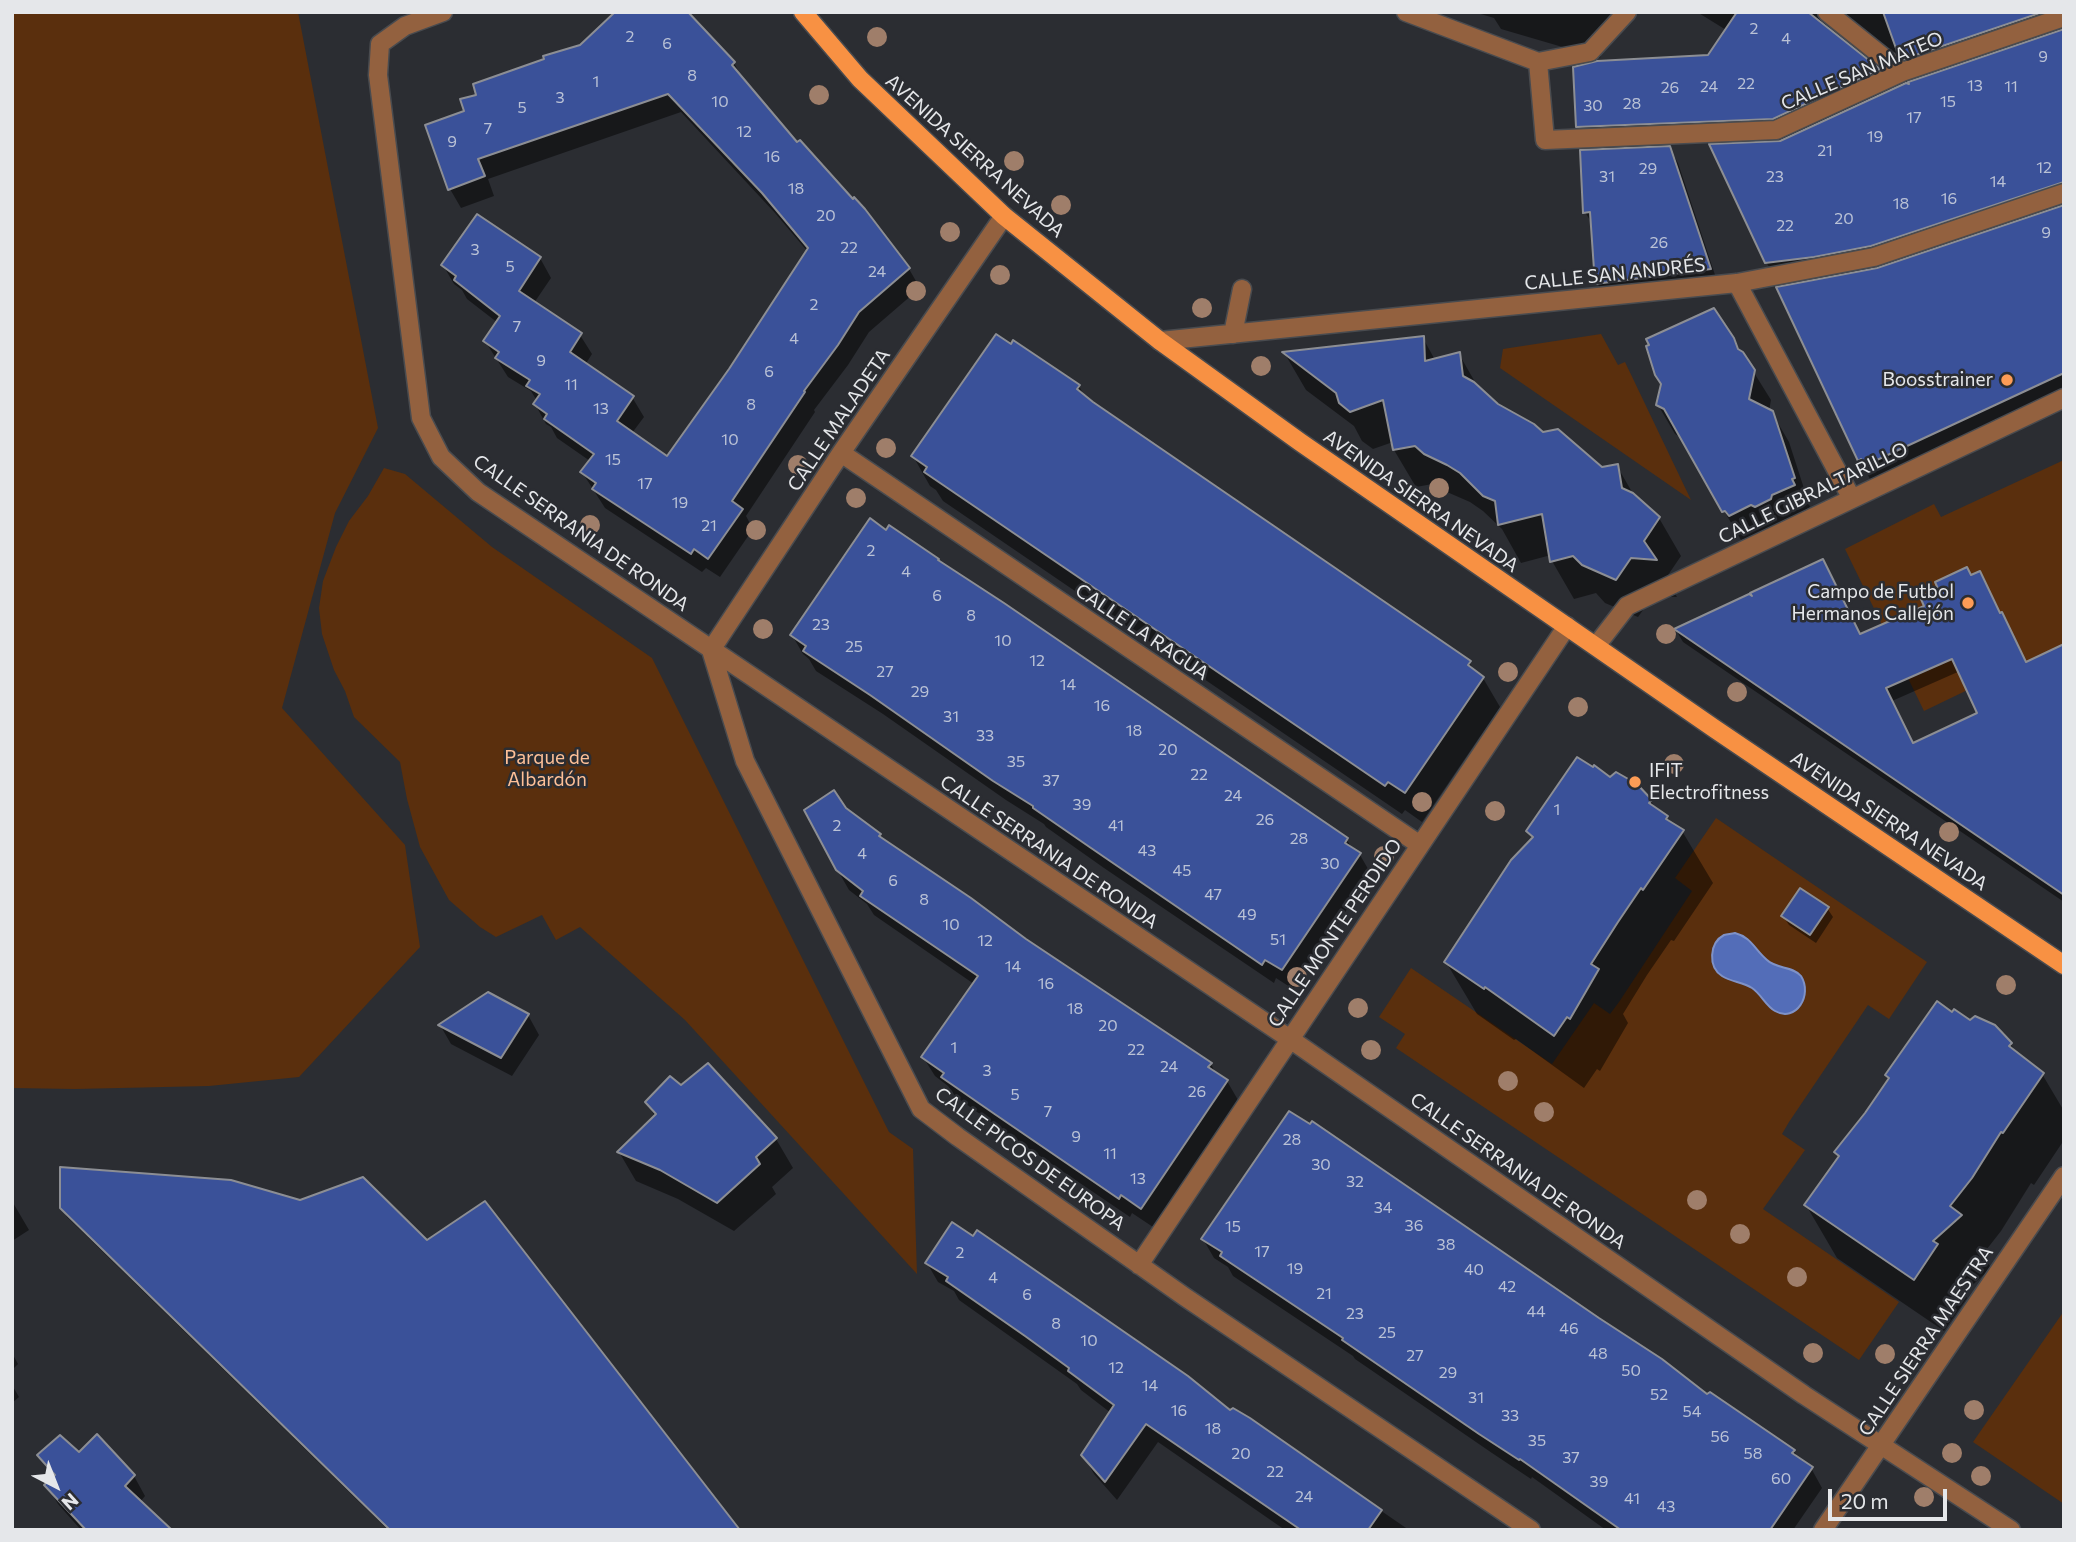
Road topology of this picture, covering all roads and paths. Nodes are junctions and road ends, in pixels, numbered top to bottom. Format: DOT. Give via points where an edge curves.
graph roads {
  1 [pos="443,12"];
  2 [pos="803,12"];
  3 [pos="1406,12"];
  4 [pos="1627,12"];
  5 [pos="1827,12"];
  6 [pos="2064,17"];
  7 [pos="1538,62"];
  8 [pos="1902,72"];
  9 [pos="2064,193"];
  10 [pos="1004,216"];
  11 [pos="1737,283"];
  12 [pos="1242,289"];
  13 [pos="1233,334"];
  14 [pos="1160,341"];
  15 [pos="2064,398"];
  16 [pos="841,453"];
  17 [pos="1852,499"];
  18 [pos="1567,626"];
  19 [pos="1596,646"];
  20 [pos="711,650"];
  21 [pos="1420,845"];
  22 [pos="2064,965"];
  23 [pos="1290,1039"];
  24 [pos="2064,1176"];
  25 [pos="1139,1265"];
  26 [pos="1880,1446"];
  27 [pos="1531,1530"];
  28 [pos="1823,1530"];
  29 [pos="2011,1530"];
  1 -- 20 [label="street, CALLE SERRANIA DE RONDA" via="405,26 380,44 377,75 421,418 441,457 478,492"];
  2 -- 10 [label="main road, AVENIDA SIERRA NEVADA" via="860,79"];
  3 -- 7 [label="street"];
  4 -- 7 [label="street" via="1590,52"];
  5 -- 8 [label="street"];
  6 -- 8 [label="street, CALLE SAN MATEO"];
  7 -- 8 [label="street, CALLE SAN MATEO" via="1545,140 1776,130"];
  9 -- 11 [label="street, CALLE SAN ANDRÉS" via="1874,257"];
  10 -- 14 [label="main road, AVENIDA SIERRA NEVADA"];
  10 -- 16 [label="street, CALLE MALADETA"];
  11 -- 13 [label="street, CALLE SAN ANDRÉS"];
  11 -- 17 [label="street"];
  12 -- 13 [label="street"];
  13 -- 14 [label="street, CALLE SAN ANDRÉS"];
  14 -- 18 [label="main road, AVENIDA SIERRA NEVADA"];
  15 -- 17 [label="street, CALLE GIBRALTARILLO"];
  16 -- 20 [label="street, CALLE MALADETA"];
  16 -- 21 [label="street, CALLE LA RAGUA"];
  17 -- 19 [label="street, CALLE GIBRALTARILLO" via="1627,606"];
  18 -- 19 [label="main road, AVENIDA SIERRA NEVADA"];
  18 -- 21 [label="street, CALLE MONTE PERDIDO"];
  19 -- 22 [label="main road, AVENIDA SIERRA NEVADA"];
  20 -- 23 [label="street, CALLE SERRANIA DE RONDA"];
  20 -- 25 [label="street, CALLE PICOS DE EUROPA" via="745,761 921,1109"];
  21 -- 23 [label="street, CALLE MONTE PERDIDO"];
  23 -- 25 [label="street, CALLE MONTE PERDIDO"];
  23 -- 26 [label="street, CALLE SERRANIA DE RONDA"];
  24 -- 26 [label="street, CALLE SIERRA MAESTRA"];
  25 -- 27 [label="street, CALLE PICOS DE EUROPA"];
  26 -- 28 [label="street, CALLE SIERRA MAESTRA"];
  26 -- 29 [label="street, CALLE SERRANIA DE RONDA"];
}
